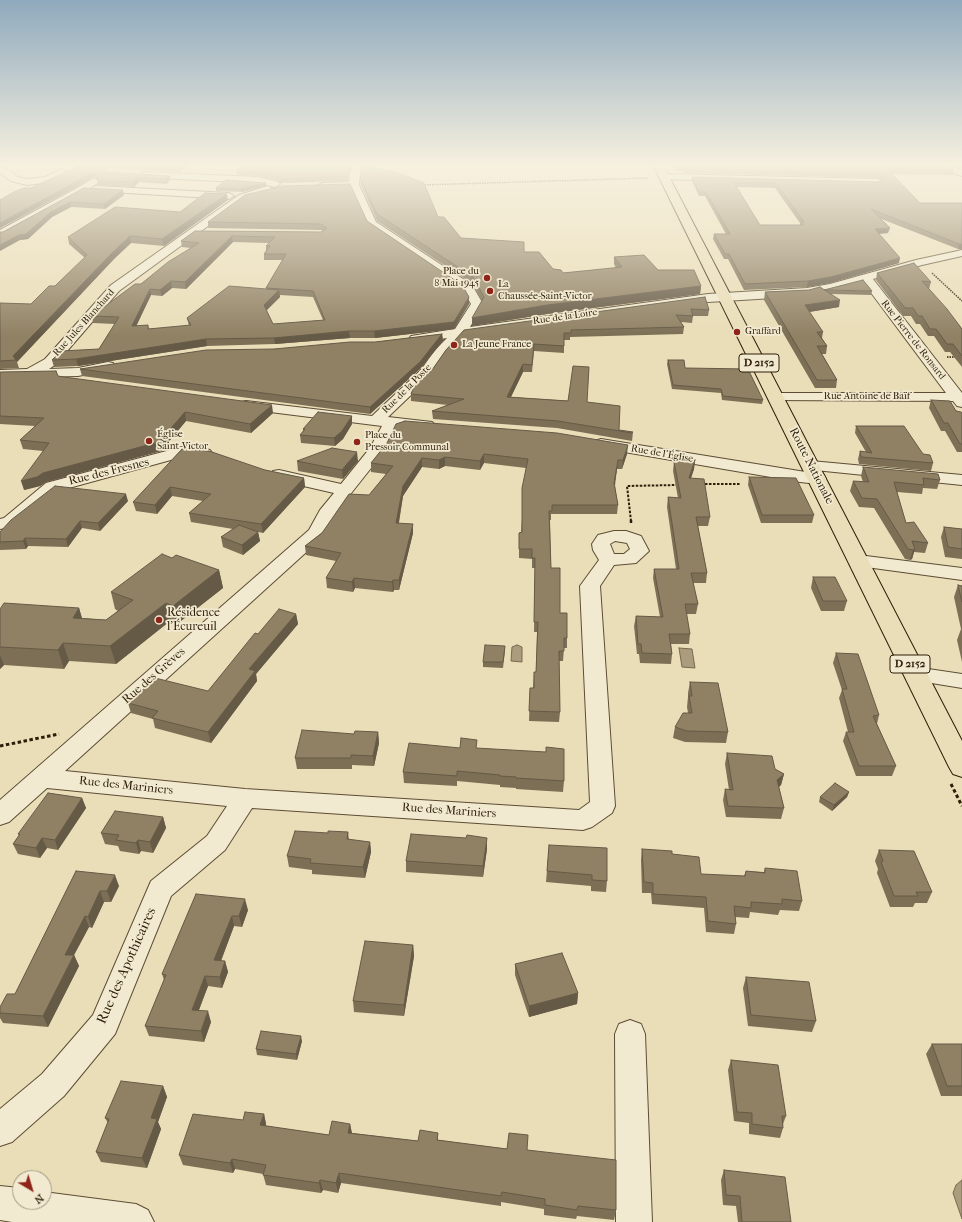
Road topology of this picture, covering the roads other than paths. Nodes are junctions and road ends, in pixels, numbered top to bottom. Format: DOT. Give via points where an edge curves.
graph roads {
  1 [pos="11,222"];
  2 [pos="21,222"];
  3 [pos="206,222"];
  4 [pos="371,222"];
  5 [pos="687,222"];
  6 [pos="0,228"];
  7 [pos="191,232"];
  8 [pos="214,233"];
  9 [pos="0,234"];
  10 [pos="962,253"];
  11 [pos="865,277"];
  12 [pos="725,296"];
  13 [pos="460,332"];
  14 [pos="406,340"];
  15 [pos="125,363"];
  16 [pos="0,374"];
  17 [pos="29,374"];
  18 [pos="96,384"];
  19 [pos="776,397"];
  20 [pos="960,400"];
  21 [pos="229,402"];
  22 [pos="375,421"];
  23 [pos="392,422"];
  24 [pos="439,426"];
  25 [pos="586,441"];
  26 [pos="220,456"];
  27 [pos="266,471"];
  28 [pos="815,472"];
  29 [pos="962,480"];
  30 [pos="345,490"];
  31 [pos="0,524"];
  32 [pos="626,536"];
  33 [pos="858,561"];
  34 [pos="962,574"];
  35 [pos="915,674"];
  36 [pos="962,681"];
  37 [pos="962,767"];
  38 [pos="40,778"];
  39 [pos="245,798"];
  40 [pos="0,814"];
  41 [pos="630,1034"];
  42 [pos="0,1130"];
  43 [pos="0,1203"];
  44 [pos="136,1222"];
  45 [pos="634,1222"];
  1 -- 6 [label="street"];
  2 -- 9 [label="street"];
  3 -- 7 [label="street, Rue Jules Blanchard"];
  4 -- 13 [label="street, Rue de la Poste" via="468,288 477,304"];
  5 -- 12 [label="main road, Route Nationale / D 2152"];
  7 -- 8 [label="street"];
  7 -- 17 [label="street, Rue Jules Blanchard" via="115,288 50,362"];
  10 -- 11 [label="street, Rue de la Loire"];
  11 -- 12 [label="street, Rue de la Loire" via="807,292"];
  11 -- 20 [label="street, Rue Pierre de Ronsard"];
  12 -- 13 [label="street, Rue de la Loire"];
  12 -- 19 [label="main road, Route Nationale / D 2152"];
  13 -- 14 [label="street, Rue de la Loire"];
  13 -- 22 [label="street, Rue de la Poste" via="426,373"];
  15 -- 17 [label="street" via="78,372"];
  16 -- 17 [label="street"];
  17 -- 18 [label="street"];
  19 -- 20 [label="street, Rue Antoine de Baïf"];
  19 -- 28 [label="main road, Route Nationale / D 2152"];
  21 -- 22 [label="street"];
  22 -- 23 [label="street"];
  23 -- 24 [label="street"];
  23 -- 30 [label="street, Rue des Grèves" via="375,454"];
  25 -- 28 [label="street, Rue de l'Église" via="800,477"];
  26 -- 31 [label="street, Rue des Fresnes" via="189,450 52,487 10,522"];
  27 -- 30 [label="street"];
  28 -- 29 [label="street, Rue de l'Église"];
  28 -- 33 [label="main road, Route Nationale / D 2152"];
  30 -- 38 [label="street, Rue des Grèves" via="329,510 317,533"];
  32 -- 39 [label="street, Rue des Mariniers" via="635,540 640,551 629,558 608,560 590,586 602,806 584,820"];
  33 -- 34 [label="street"];
  33 -- 35 [label="main road, Route Nationale / D 2152"];
  35 -- 36 [label="street"];
  35 -- 37 [label="main road, Route Nationale / D 2152"];
  38 -- 39 [label="street, Rue des Mariniers"];
  38 -- 40 [label="street, Rue des Grèves"];
  39 -- 42 [label="street, Rue des Apothicaires" via="216,843 160,889 104,1024 53,1085"];
  41 -- 45 [label="street"];
  43 -- 44 [label="street"];
}
